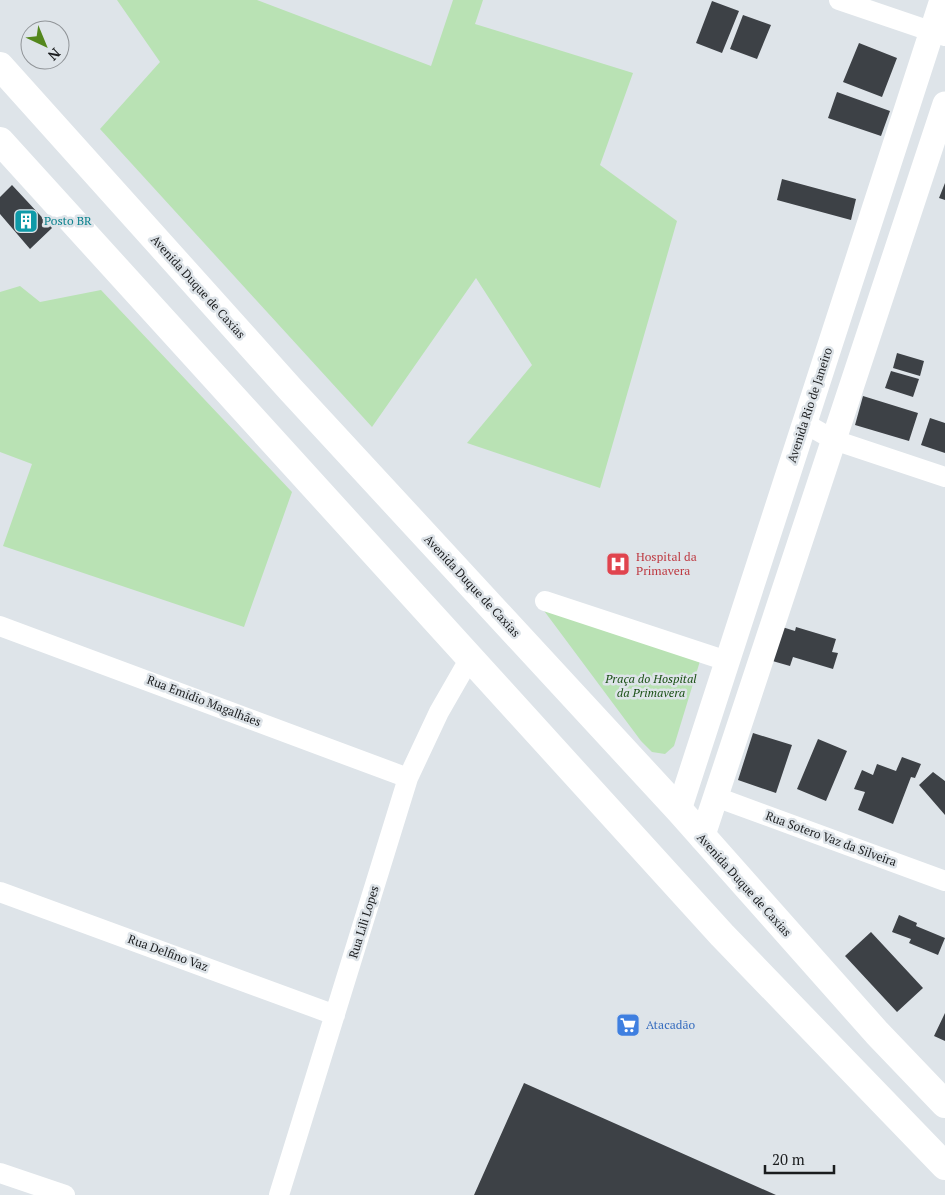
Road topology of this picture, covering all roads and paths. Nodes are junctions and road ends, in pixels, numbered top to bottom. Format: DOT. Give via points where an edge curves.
graph roads {
  1 [pos="839,0"];
  2 [pos="942,0"];
  3 [pos="938,34"];
  4 [pos="0,66"];
  5 [pos="945,104"];
  6 [pos="0,141"];
  7 [pos="804,423"];
  8 [pos="834,440"];
  9 [pos="945,477"];
  10 [pos="546,601"];
  11 [pos="0,626"];
  12 [pos="470,658"];
  13 [pos="727,661"];
  14 [pos="408,778"];
  15 [pos="716,797"];
  16 [pos="679,810"];
  17 [pos="702,838"];
  18 [pos="945,881"];
  19 [pos="0,892"];
  20 [pos="335,1015"];
  21 [pos="945,1104"];
  22 [pos="945,1166"];
  23 [pos="0,1173"];
  24 [pos="64,1195"];
  25 [pos="279,1195"];
  1 -- 3 [label="street"];
  2 -- 3 [label="street, Avenida Rio de Janeiro"];
  3 -- 7 [label="street, Avenida Rio de Janeiro"];
  4 -- 16 [label="main road, Avenida Duque de Caxias" via="291,390"];
  5 -- 8 [label="street"];
  6 -- 12 [label="main road"];
  7 -- 8 [label="street"];
  7 -- 13 [label="street, Avenida Rio de Janeiro"];
  8 -- 9 [label="street"];
  8 -- 15 [label="street"];
  10 -- 13 [label="street"];
  11 -- 14 [label="street, Rua Emidio Magalhães"];
  12 -- 14 [label="street, Rua Lili Lopes" via="439,712"];
  12 -- 22 [label="main road" via="722,935"];
  13 -- 16 [label="street, Avenida Rio de Janeiro"];
  14 -- 20 [label="street, Rua Lili Lopes"];
  15 -- 17 [label="street"];
  15 -- 18 [label="street, Rua Sotero Vaz da Silveira"];
  16 -- 17 [label="main road, Avenida Duque de Caxias"];
  17 -- 21 [label="main road, Avenida Duque de Caxias"];
  19 -- 20 [label="street, Rua Delfino Vaz"];
  20 -- 25 [label="street, Rua Lili Lopes"];
  23 -- 24 [label="street"];
}
